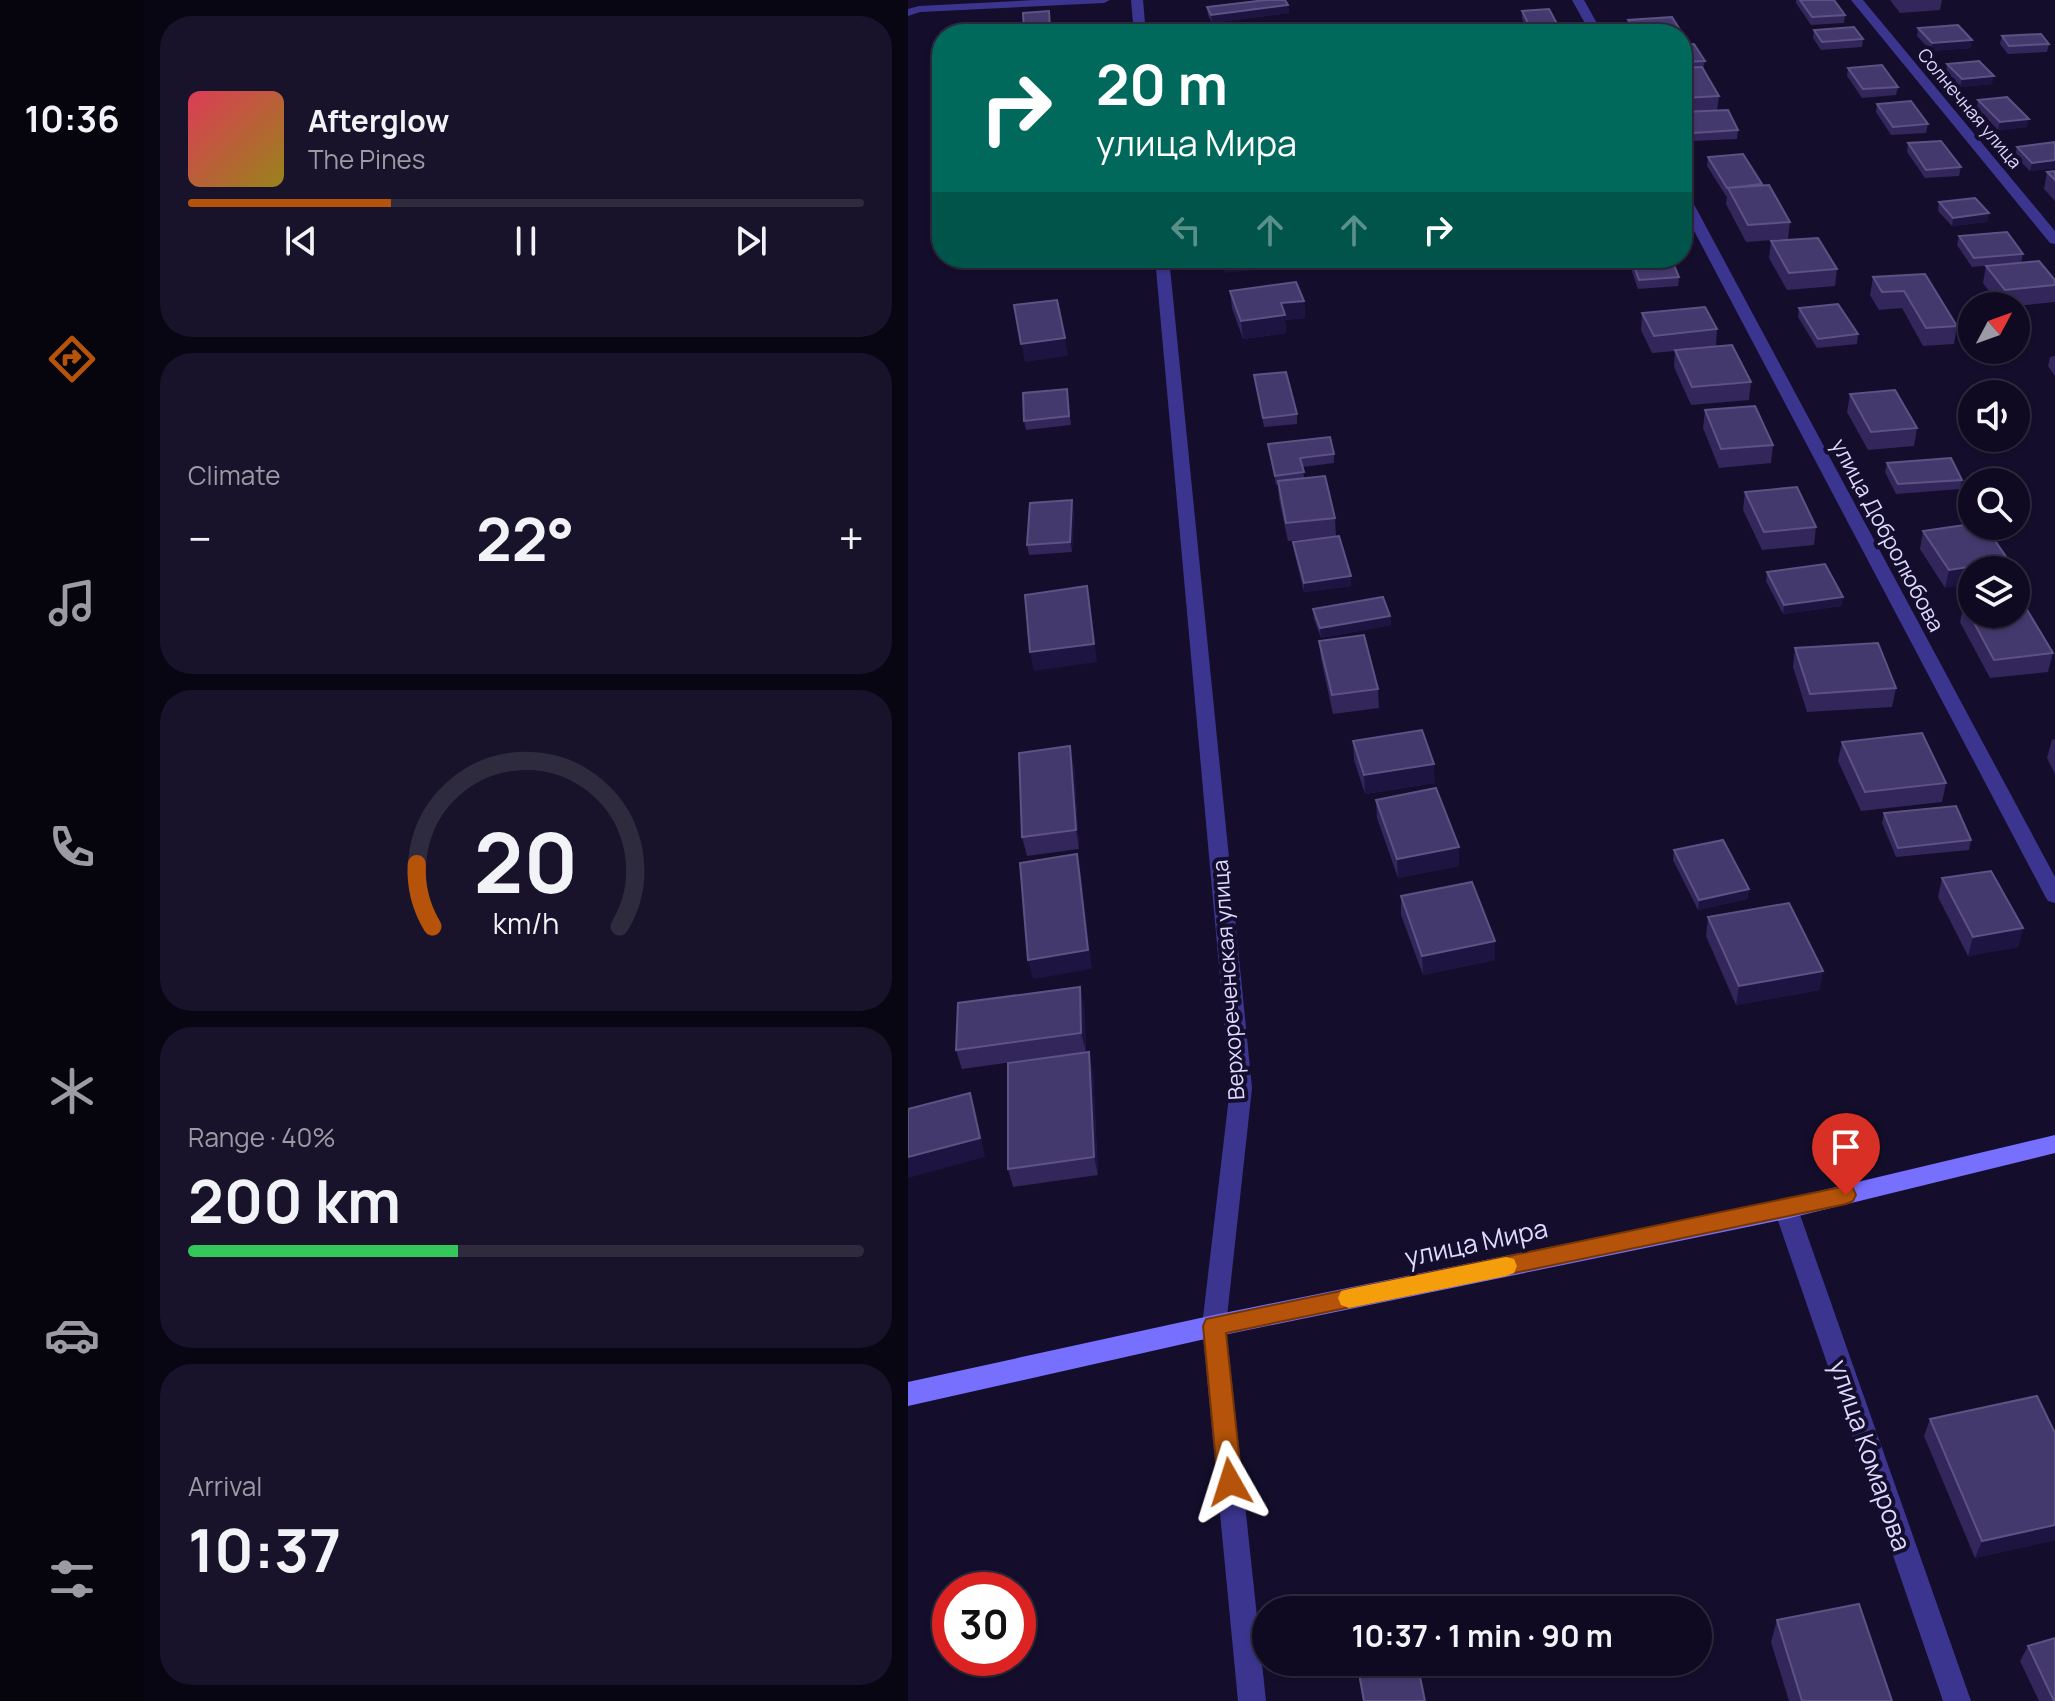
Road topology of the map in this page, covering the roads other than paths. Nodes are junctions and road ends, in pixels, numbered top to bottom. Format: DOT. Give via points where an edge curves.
graph roads {
  1 [pos="1104,0"];
  2 [pos="1137,0"];
  3 [pos="1578,0"];
  4 [pos="1857,0"];
  5 [pos="908,13"];
  6 [pos="1139,24"];
  7 [pos="1591,24"];
  8 [pos="1692,214"];
  9 [pos="2055,240"];
  10 [pos="1163,268"];
  11 [pos="2055,896"];
  12 [pos="2055,1144"];
  13 [pos="1786,1209"];
  14 [pos="1214,1326"];
  15 [pos="908,1394"];
  16 [pos="1252,1701"];
  17 [pos="1957,1701"];
  1 -- 5 [label="street"];
  2 -- 6 [label="street"];
  3 -- 7 [label="street"];
  4 -- 9 [label="street, Солнечная улица"];
  8 -- 11 [label="street, улица Добролюбова"];
  10 -- 14 [label="street, Верхореченская улица" via="1241,1088"];
  12 -- 13 [label="street, улица Мира"];
  13 -- 14 [label="street, улица Мира"];
  13 -- 17 [label="street, улица Комарова"];
  14 -- 15 [label="street, улица Мира"];
  14 -- 16 [label="street, Верхореченская улица"];
}
